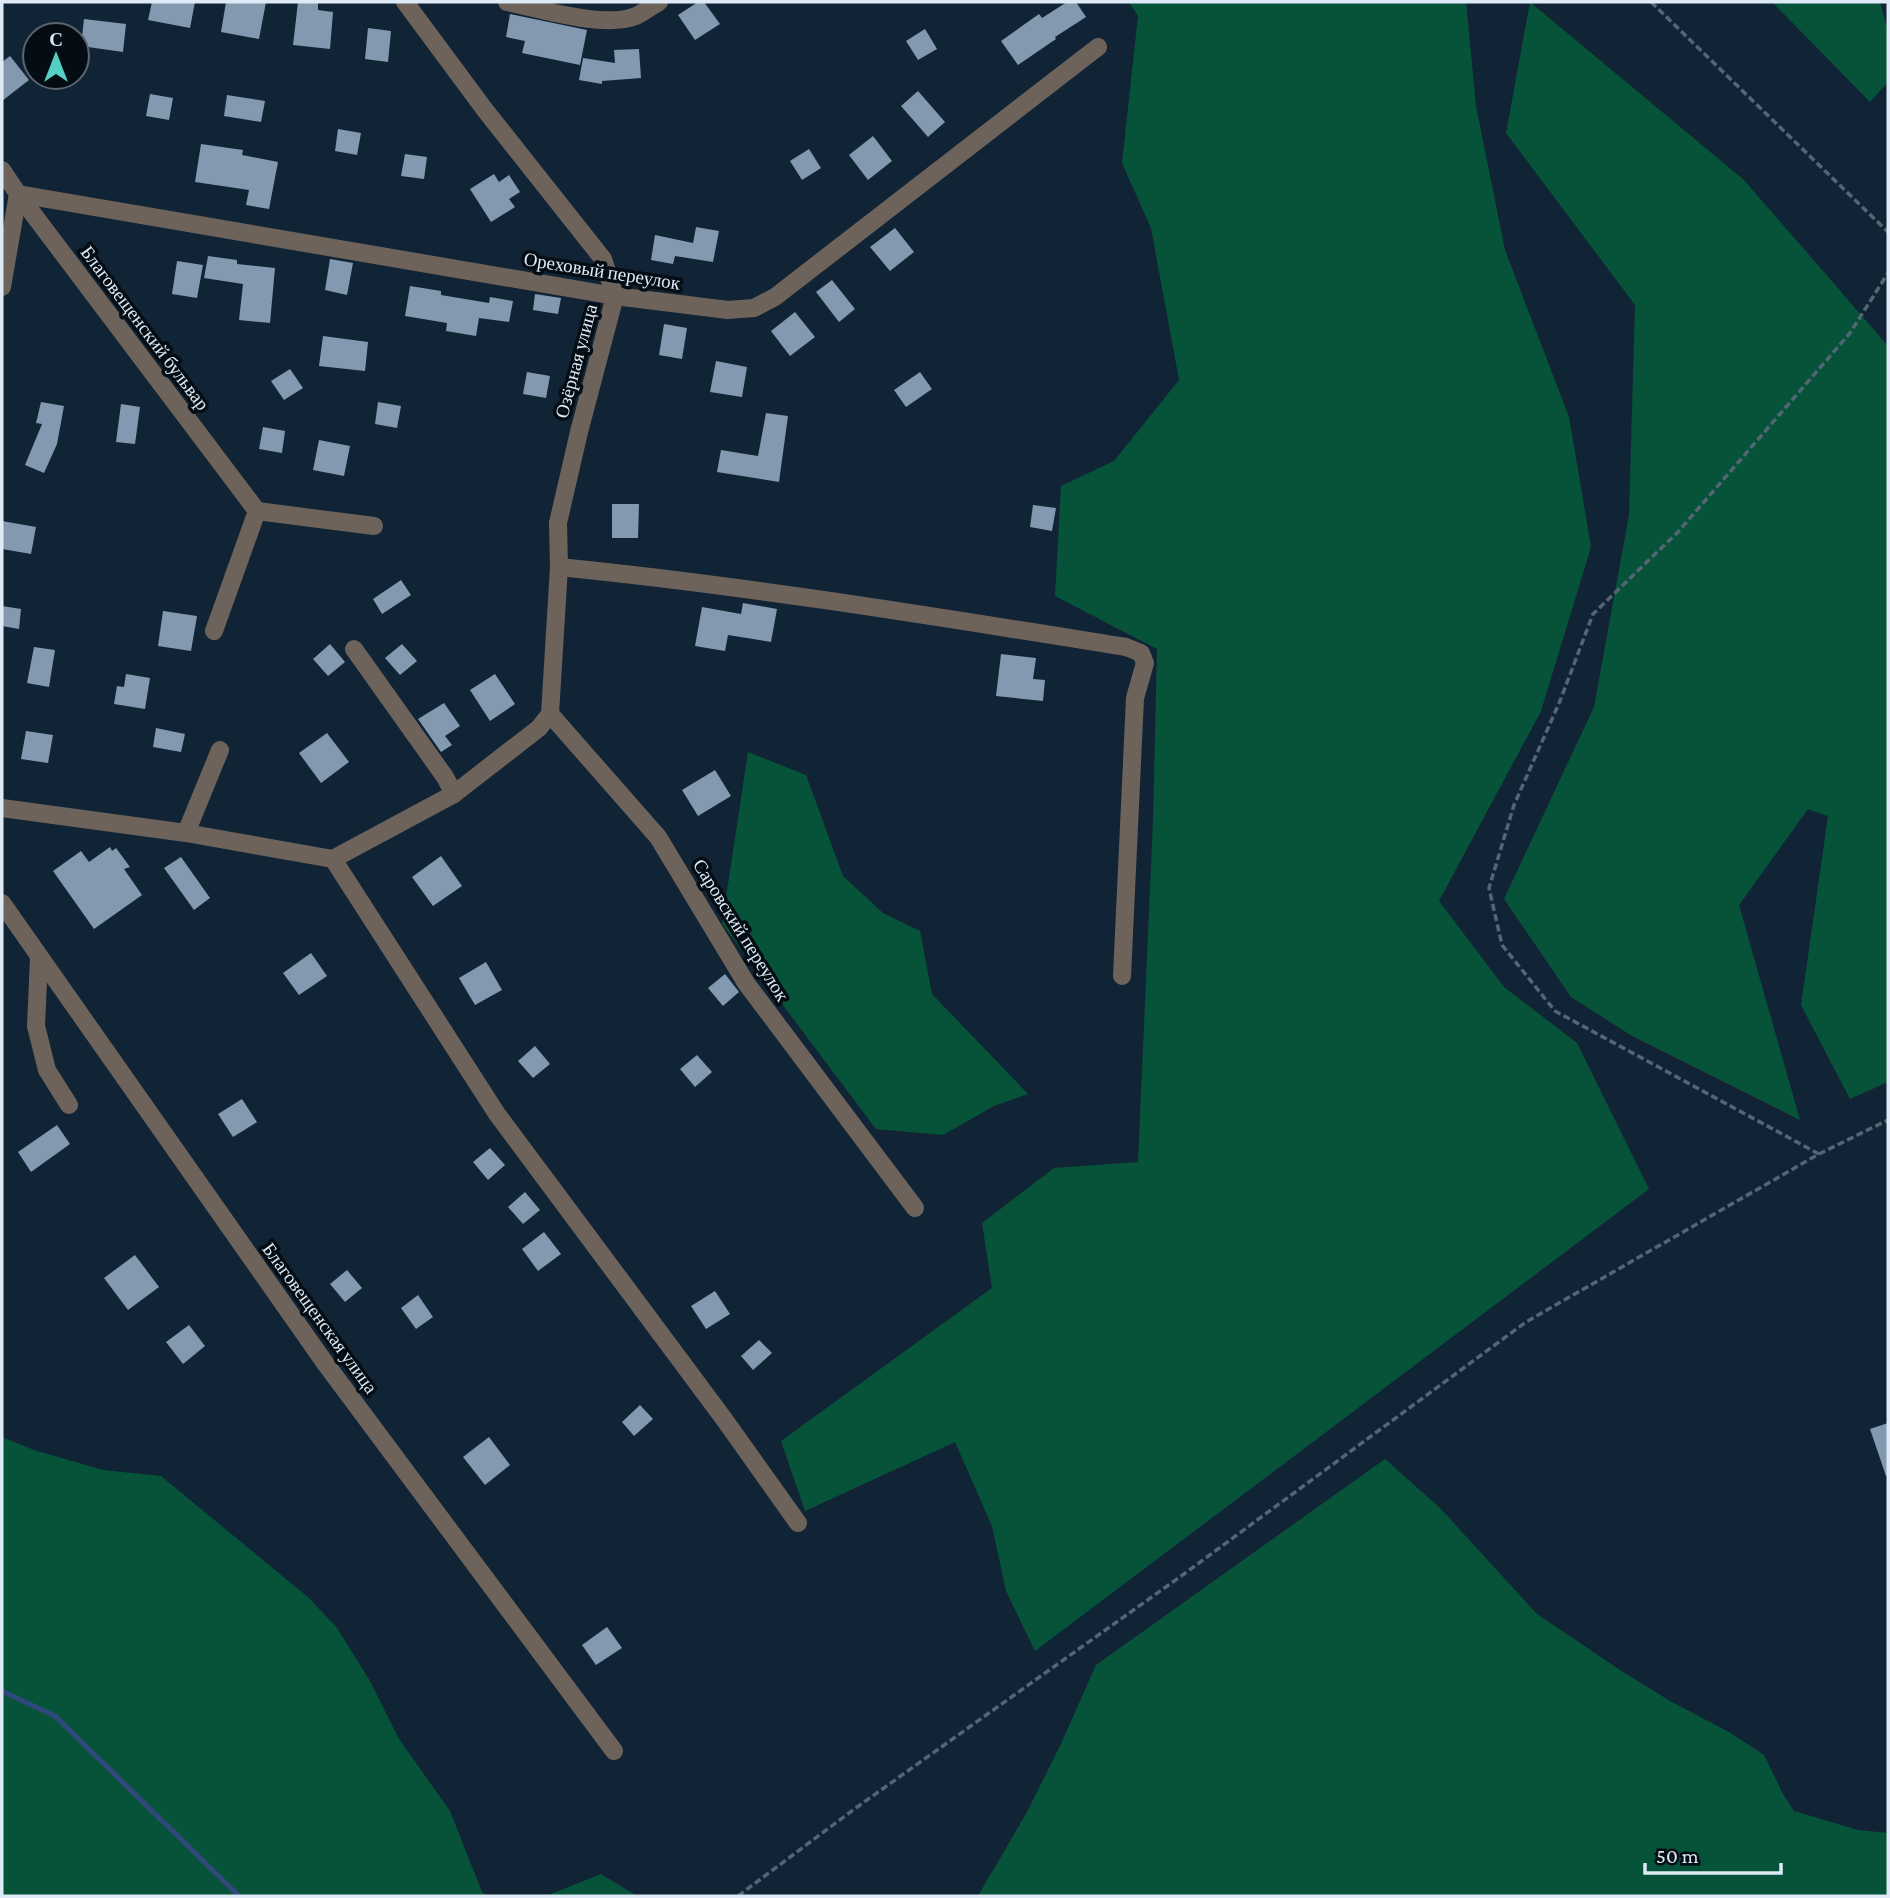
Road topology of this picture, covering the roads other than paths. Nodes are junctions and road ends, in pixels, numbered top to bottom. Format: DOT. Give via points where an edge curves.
graph roads {
  1 [pos="405,2"];
  2 [pos="507,2"];
  3 [pos="659,2"];
  4 [pos="1098,47"];
  5 [pos="2,170"];
  6 [pos="18,194"];
  7 [pos="2,287"];
  8 [pos="615,296"];
  9 [pos="257,511"];
  10 [pos="374,526"];
  11 [pos="559,567"];
  12 [pos="214,631"];
  13 [pos="354,649"];
  14 [pos="550,714"];
  15 [pos="220,750"];
  16 [pos="454,794"];
  17 [pos="2,808"];
  18 [pos="186,833"];
  19 [pos="333,859"];
  20 [pos="2,904"];
  21 [pos="39,958"];
  22 [pos="1122,976"];
  23 [pos="69,1105"];
  24 [pos="915,1208"];
  25 [pos="798,1523"];
  26 [pos="614,1751"];
  1 -- 8 [label="street, Озёрная улица" via="603,258"];
  2 -- 3 [label="street" via="604,20 635,17"];
  4 -- 8 [label="street, Ореховый переулок" via="765,303 728,310"];
  5 -- 6 [label="street, Благовещенский бульвар"];
  6 -- 7 [label="street"];
  6 -- 8 [label="street, Ореховый переулок"];
  6 -- 9 [label="street, Благовещенский бульвар"];
  8 -- 11 [label="street, Озёрная улица" via="558,523"];
  9 -- 10 [label="street"];
  9 -- 12 [label="street"];
  11 -- 14 [label="street, Озёрная улица"];
  11 -- 22 [label="street" via="1003,627 1141,653 1145,663 1135,698"];
  13 -- 16 [label="street"];
  14 -- 16 [label="street" via="539,728"];
  14 -- 24 [label="street, Саровский переулок" via="658,837 746,983"];
  15 -- 18 [label="street"];
  16 -- 19 [label="street"];
  17 -- 18 [label="street"];
  18 -- 19 [label="street"];
  19 -- 25 [label="street" via="497,1114"];
  20 -- 21 [label="street, Благовещенская улица"];
  21 -- 23 [label="street" via="36,1026 47,1070"];
  21 -- 26 [label="street, Благовещенская улица" via="325,1363"];
}
